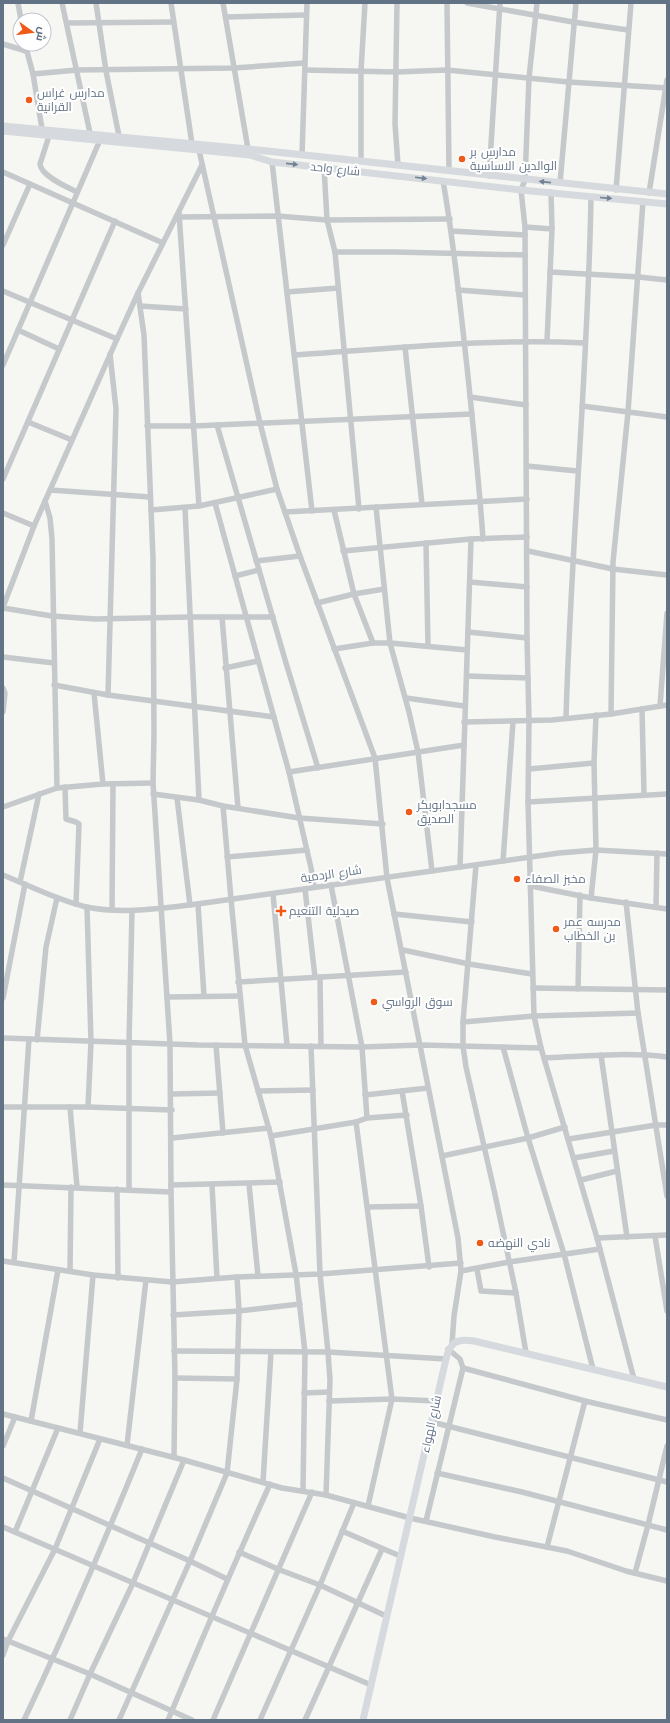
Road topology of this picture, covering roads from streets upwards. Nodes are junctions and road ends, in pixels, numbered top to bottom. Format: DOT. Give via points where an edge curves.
graph roads {
  1 [pos="62,3"];
  2 [pos="96,3"];
  3 [pos="171,3"];
  4 [pos="223,3"];
  5 [pos="306,3"];
  6 [pos="365,3"];
  7 [pos="397,3"];
  8 [pos="447,3"];
  9 [pos="467,3"];
  10 [pos="537,3"];
  11 [pos="576,3"];
  12 [pos="631,3"];
  13 [pos="500,6"];
  14 [pos="306,15"];
  15 [pos="535,16"];
  16 [pos="226,17"];
  17 [pos="99,22"];
  18 [pos="173,22"];
  19 [pos="574,22"];
  20 [pos="67,23"];
  21 [pos="628,30"];
  22 [pos="26,52"];
  23 [pos="304,63"];
  24 [pos="234,68"];
  25 [pos="180,69"];
  26 [pos="77,70"];
  27 [pos="305,70"];
  28 [pos="447,70"];
  29 [pos="106,71"];
  30 [pos="361,72"];
  31 [pos="396,72"];
  32 [pos="33,74"];
  33 [pos="495,74"];
  34 [pos="530,78"];
  35 [pos="667,80"];
  36 [pos="568,82"];
  37 [pos="624,85"];
  38 [pos="666,88"];
  39 [pos="3,126"];
  40 [pos="40,131"];
  41 [pos="3,132"];
  42 [pos="90,134"];
  43 [pos="49,136"];
  44 [pos="120,136"];
  45 [pos="100,140"];
  46 [pos="192,144"];
  47 [pos="248,149"];
  48 [pos="199,150"];
  49 [pos="302,155"];
  50 [pos="361,161"];
  51 [pos="272,162"];
  52 [pos="202,165"];
  53 [pos="398,165"];
  54 [pos="324,167"];
  55 [pos="448,171"];
  56 [pos="3,172"];
  57 [pos="489,176"];
  58 [pos="525,180"];
  59 [pos="443,181"];
  60 [pos="560,183"];
  61 [pos="30,184"];
  62 [pos="521,190"];
  63 [pos="616,190"];
  64 [pos="77,192"];
  65 [pos="551,192"];
  66 [pos="649,193"];
  67 [pos="667,194"];
  68 [pos="591,196"];
  69 [pos="643,201"];
  70 [pos="73,202"];
  71 [pos="667,204"];
  72 [pos="179,214"];
  73 [pos="213,216"];
  74 [pos="277,216"];
  75 [pos="450,219"];
  76 [pos="327,220"];
  77 [pos="115,221"];
  78 [pos="525,227"];
  79 [pos="552,229"];
  80 [pos="451,231"];
  81 [pos="525,235"];
  82 [pos="163,243"];
  83 [pos="3,245"];
  84 [pos="335,252"];
  85 [pos="453,252"];
  86 [pos="525,255"];
  87 [pos="550,272"];
  88 [pos="590,274"];
  89 [pos="638,277"];
  90 [pos="667,280"];
  91 [pos="338,288"];
  92 [pos="458,290"];
  93 [pos="3,291"];
  94 [pos="287,292"];
  95 [pos="138,293"];
  96 [pos="525,295"];
  97 [pos="30,302"];
  98 [pos="140,306"];
  99 [pos="186,309"];
  100 [pos="72,320"];
  101 [pos="18,330"];
  102 [pos="117,339"];
  103 [pos="525,341"];
  104 [pos="547,341"];
  105 [pos="464,343"];
  106 [pos="585,343"];
  107 [pos="405,347"];
  108 [pos="60,349"];
  109 [pos="344,352"];
  110 [pos="110,354"];
  111 [pos="295,355"];
  112 [pos="3,365"];
  113 [pos="470,397"];
  114 [pos="526,405"];
  115 [pos="582,406"];
  116 [pos="628,412"];
  117 [pos="472,414"];
  118 [pos="413,417"];
  119 [pos="667,417"];
  120 [pos="351,420"];
  121 [pos="302,421"];
  122 [pos="28,422"];
  123 [pos="260,423"];
  124 [pos="217,425"];
  125 [pos="147,426"];
  126 [pos="194,426"];
  127 [pos="72,440"];
  128 [pos="527,466"];
  129 [pos="577,471"];
  130 [pos="3,479"];
  131 [pos="277,488"];
  132 [pos="50,490"];
  133 [pos="114,495"];
  134 [pos="150,497"];
  135 [pos="238,498"];
  136 [pos="527,499"];
  137 [pos="46,501"];
  138 [pos="481,501"];
  139 [pos="216,503"];
  140 [pos="422,504"];
  141 [pos="199,506"];
  142 [pos="376,507"];
  143 [pos="185,508"];
  144 [pos="359,509"];
  145 [pos="151,510"];
  146 [pos="334,510"];
  147 [pos="312,511"];
  148 [pos="285,512"];
  149 [pos="3,513"];
  150 [pos="34,526"];
  151 [pos="527,537"];
  152 [pos="470,539"];
  153 [pos="483,539"];
  154 [pos="426,543"];
  155 [pos="380,547"];
  156 [pos="528,551"];
  157 [pos="343,552"];
  158 [pos="300,556"];
  159 [pos="256,561"];
  160 [pos="573,562"];
  161 [pos="613,569"];
  162 [pos="259,570"];
  163 [pos="667,575"];
  164 [pos="235,576"];
  165 [pos="470,582"];
  166 [pos="527,587"];
  167 [pos="384,589"];
  168 [pos="354,594"];
  169 [pos="317,603"];
  170 [pos="3,607"];
  171 [pos="667,613"];
  172 [pos="52,616"];
  173 [pos="190,617"];
  174 [pos="222,617"];
  175 [pos="247,617"];
  176 [pos="273,617"];
  177 [pos="154,618"];
  178 [pos="109,620"];
  179 [pos="468,632"];
  180 [pos="527,638"];
  181 [pos="373,643"];
  182 [pos="390,643"];
  183 [pos="428,646"];
  184 [pos="334,649"];
  185 [pos="467,650"];
  186 [pos="3,657"];
  187 [pos="258,661"];
  188 [pos="54,663"];
  189 [pos="225,668"];
  190 [pos="467,676"];
  191 [pos="528,678"];
  192 [pos="54,685"];
  193 [pos="3,688"];
  194 [pos="94,693"];
  195 [pos="108,695"];
  196 [pos="406,698"];
  197 [pos="154,701"];
  198 [pos="667,705"];
  199 [pos="464,706"];
  200 [pos="660,706"];
  201 [pos="195,707"];
  202 [pos="642,709"];
  203 [pos="230,711"];
  204 [pos="3,712"];
  205 [pos="611,714"];
  206 [pos="596,715"];
  207 [pos="274,717"];
  208 [pos="566,718"];
  209 [pos="529,721"];
  210 [pos="464,722"];
  211 [pos="512,722"];
  212 [pos="464,745"];
  213 [pos="418,752"];
  214 [pos="375,758"];
  215 [pos="594,763"];
  216 [pos="318,768"];
  217 [pos="529,769"];
  218 [pos="289,772"];
  219 [pos="153,783"];
  220 [pos="103,784"];
  221 [pos="113,784"];
  222 [pos="65,787"];
  223 [pos="57,788"];
  224 [pos="39,794"];
  225 [pos="153,794"];
  226 [pos="644,794"];
  227 [pos="667,794"];
  228 [pos="594,797"];
  229 [pos="177,798"];
  230 [pos="199,800"];
  231 [pos="528,802"];
  232 [pos="223,806"];
  233 [pos="3,807"];
  234 [pos="238,808"];
  235 [pos="299,818"];
  236 [pos="383,824"];
  237 [pos="307,850"];
  238 [pos="596,850"];
  239 [pos="657,853"];
  240 [pos="667,854"];
  241 [pos="227,857"];
  242 [pos="530,857"];
  243 [pos="503,861"];
  244 [pos="476,865"];
  245 [pos="460,867"];
  246 [pos="432,871"];
  247 [pos="3,875"];
  248 [pos="387,878"];
  249 [pos="23,883"];
  250 [pos="331,885"];
  251 [pos="531,886"];
  252 [pos="314,887"];
  253 [pos="305,889"];
  254 [pos="272,894"];
  255 [pos="580,895"];
  256 [pos="57,898"];
  257 [pos="591,898"];
  258 [pos="230,899"];
  259 [pos="626,902"];
  260 [pos="76,904"];
  261 [pos="198,904"];
  262 [pos="190,905"];
  263 [pos="87,907"];
  264 [pos="656,907"];
  265 [pos="160,908"];
  266 [pos="667,909"];
  267 [pos="112,910"];
  268 [pos="132,911"];
  269 [pos="394,914"];
  270 [pos="472,922"];
  271 [pos="403,950"];
  272 [pos="469,964"];
  273 [pos="406,972"];
  274 [pos="532,974"];
  275 [pos="348,975"];
  276 [pos="318,977"];
  277 [pos="279,979"];
  278 [pos="238,982"];
  279 [pos="533,988"];
  280 [pos="578,989"];
  281 [pos="636,990"];
  282 [pos="667,990"];
  283 [pos="204,996"];
  284 [pos="240,996"];
  285 [pos="168,997"];
  286 [pos="3,998"];
  287 [pos="638,1013"];
  288 [pos="534,1016"];
  289 [pos="463,1022"];
  290 [pos="3,1038"];
  291 [pos="29,1040"];
  292 [pos="37,1040"];
  293 [pos="91,1042"];
  294 [pos="129,1043"];
  295 [pos="170,1044"];
  296 [pos="216,1045"];
  297 [pos="245,1045"];
  298 [pos="287,1045"];
  299 [pos="421,1045"];
  300 [pos="311,1046"];
  301 [pos="321,1046"];
  302 [pos="463,1046"];
  303 [pos="362,1047"];
  304 [pos="503,1048"];
  305 [pos="541,1048"];
  306 [pos="601,1055"];
  307 [pos="645,1055"];
  308 [pos="667,1057"];
  309 [pos="544,1058"];
  310 [pos="428,1088"];
  311 [pos="313,1090"];
  312 [pos="258,1091"];
  313 [pos="402,1091"];
  314 [pos="220,1093"];
  315 [pos="172,1094"];
  316 [pos="365,1095"];
  317 [pos="3,1107"];
  318 [pos="24,1107"];
  319 [pos="70,1107"];
  320 [pos="88,1107"];
  321 [pos="130,1109"];
  322 [pos="172,1110"];
  323 [pos="407,1115"];
  324 [pos="366,1118"];
  325 [pos="356,1122"];
  326 [pos="656,1125"];
  327 [pos="667,1125"];
  328 [pos="566,1127"];
  329 [pos="269,1128"];
  330 [pos="314,1128"];
  331 [pos="223,1132"];
  332 [pos="612,1132"];
  333 [pos="271,1136"];
  334 [pos="172,1138"];
  335 [pos="528,1138"];
  336 [pos="568,1139"];
  337 [pos="484,1148"];
  338 [pos="614,1151"];
  339 [pos="442,1156"];
  340 [pos="574,1158"];
  341 [pos="617,1171"];
  342 [pos="581,1180"];
  343 [pos="280,1182"];
  344 [pos="249,1184"];
  345 [pos="3,1185"];
  346 [pos="20,1185"];
  347 [pos="171,1185"];
  348 [pos="212,1185"];
  349 [pos="71,1187"];
  350 [pos="78,1187"];
  351 [pos="117,1189"];
  352 [pos="129,1190"];
  353 [pos="171,1192"];
  354 [pos="667,1196"];
  355 [pos="421,1206"];
  356 [pos="368,1208"];
  357 [pos="667,1235"];
  358 [pos="655,1236"];
  359 [pos="626,1237"];
  360 [pos="597,1238"];
  361 [pos="600,1249"];
  362 [pos="564,1254"];
  363 [pos="3,1261"];
  364 [pos="14,1262"];
  365 [pos="510,1262"];
  366 [pos="461,1263"];
  367 [pos="429,1267"];
  368 [pos="477,1269"];
  369 [pos="58,1270"];
  370 [pos="376,1270"];
  371 [pos="70,1271"];
  372 [pos="461,1271"];
  373 [pos="296,1274"];
  374 [pos="320,1274"];
  375 [pos="93,1275"];
  376 [pos="258,1276"];
  377 [pos="237,1277"];
  378 [pos="118,1278"];
  379 [pos="218,1278"];
  380 [pos="664,1279"];
  381 [pos="146,1280"];
  382 [pos="172,1282"];
  383 [pos="516,1293"];
  384 [pos="300,1304"];
  385 [pos="239,1311"];
  386 [pos="667,1312"];
  387 [pos="173,1316"];
  388 [pos="450,1346"];
  389 [pos="174,1351"];
  390 [pos="238,1351"];
  391 [pos="271,1352"];
  392 [pos="305,1352"];
  393 [pos="328,1352"];
  394 [pos="526,1353"];
  395 [pos="387,1355"];
  396 [pos="446,1359"];
  397 [pos="463,1368"];
  398 [pos="593,1369"];
  399 [pos="175,1378"];
  400 [pos="237,1379"];
  401 [pos="634,1379"];
  402 [pos="667,1388"];
  403 [pos="329,1392"];
  404 [pos="304,1393"];
  405 [pos="392,1399"];
  406 [pos="329,1401"];
  407 [pos="436,1401"];
  408 [pos="585,1401"];
  409 [pos="3,1414"];
  410 [pos="15,1417"];
  411 [pos="667,1420"];
  412 [pos="30,1421"];
  413 [pos="432,1422"];
  414 [pos="448,1427"];
  415 [pos="58,1428"];
  416 [pos="80,1433"];
  417 [pos="100,1439"];
  418 [pos="127,1445"];
  419 [pos="3,1446"];
  420 [pos="667,1446"];
  421 [pos="142,1449"];
  422 [pos="174,1457"];
  423 [pos="570,1457"];
  424 [pos="184,1460"];
  425 [pos="227,1472"];
  426 [pos="437,1473"];
  427 [pos="3,1478"];
  428 [pos="659,1479"];
  429 [pos="263,1482"];
  430 [pos="667,1482"];
  431 [pos="270,1484"];
  432 [pos="31,1491"];
  433 [pos="303,1491"];
  434 [pos="312,1492"];
  435 [pos="326,1495"];
  436 [pos="559,1502"];
  437 [pos="354,1503"];
  438 [pos="368,1506"];
  439 [pos="71,1509"];
  440 [pos="410,1518"];
  441 [pos="426,1521"];
  442 [pos="648,1525"];
  443 [pos="111,1526"];
  444 [pos="3,1527"];
  445 [pos="667,1530"];
  446 [pos="342,1531"];
  447 [pos="15,1532"];
  448 [pos="150,1544"];
  449 [pos="547,1547"];
  450 [pos="382,1548"];
  451 [pos="55,1549"];
  452 [pos="239,1552"];
  453 [pos="400,1556"];
  454 [pos="190,1561"];
  455 [pos="94,1566"];
  456 [pos="280,1570"];
  457 [pos="635,1573"];
  458 [pos="227,1579"];
  459 [pos="667,1581"];
  460 [pos="133,1583"];
  461 [pos="320,1585"];
  462 [pos="173,1600"];
  463 [pos="357,1603"];
  464 [pos="386,1616"];
  465 [pos="212,1617"];
  466 [pos="251,1634"];
  467 [pos="6,1640"];
  468 [pos="291,1651"];
  469 [pos="3,1655"];
  470 [pos="53,1660"];
  471 [pos="329,1667"];
  472 [pos="90,1674"];
  473 [pos="371,1685"];
  474 [pos="131,1694"];
  475 [pos="172,1711"];
  476 [pos="24,1720"];
  477 [pos="70,1720"];
  478 [pos="119,1720"];
  479 [pos="168,1720"];
  480 [pos="192,1720"];
  481 [pos="213,1720"];
  482 [pos="260,1720"];
  483 [pos="305,1720"];
  484 [pos="363,1720"];
  1 -- 20 [label="street"];
  2 -- 17 [label="street"];
  3 -- 18 [label="street"];
  4 -- 16 [label="street"];
  5 -- 14 [label="street"];
  6 -- 30 [label="street"];
  7 -- 31 [label="street"];
  8 -- 28 [label="street"];
  9 -- 13 [label="street"];
  10 -- 15 [label="street"];
  11 -- 19 [label="street"];
  12 -- 21 [label="street"];
  13 -- 15 [label="street"];
  13 -- 33 [label="street"];
  14 -- 16 [label="street"];
  14 -- 23 [label="street"];
  15 -- 19 [label="street"];
  15 -- 34 [label="street"];
  16 -- 24 [label="street"];
  17 -- 18 [label="street"];
  17 -- 20 [label="street"];
  17 -- 29 [label="street"];
  18 -- 25 [label="street"];
  19 -- 21 [label="street"];
  19 -- 36 [label="street"];
  20 -- 26 [label="street"];
  21 -- 37 [label="street"];
  22 -- 32 [label="street"];
  23 -- 24 [label="street"];
  23 -- 27 [label="street"];
  24 -- 25 [label="street"];
  24 -- 47 [label="street"];
  25 -- 29 [label="street"];
  25 -- 46 [label="street"];
  26 -- 29 [label="street"];
  26 -- 32 [label="street"];
  26 -- 42 [label="street"];
  27 -- 30 [label="street"];
  27 -- 49 [label="street"];
  28 -- 31 [label="street"];
  28 -- 33 [label="street"];
  28 -- 55 [label="street"];
  29 -- 44 [label="street"];
  30 -- 31 [label="street"];
  30 -- 50 [label="street"];
  31 -- 53 [label="street" via="395,124"];
  32 -- 40 [label="street"];
  33 -- 34 [label="street"];
  33 -- 57 [label="street"];
  34 -- 36 [label="street"];
  34 -- 58 [label="street"];
  35 -- 38 [label="street"];
  36 -- 37 [label="street"];
  36 -- 60 [label="street"];
  37 -- 38 [label="street"];
  37 -- 63 [label="street"];
  38 -- 66 [label="street"];
  39 -- 40 [label="street, شارع واحد"];
  40 -- 41 [label="street, شارع واحد"];
  40 -- 42 [label="street, شارع واحد"];
  40 -- 43 [label="street, شارع واحد"];
  42 -- 44 [label="street, شارع واحد"];
  43 -- 45 [label="street, شارع واحد"];
  43 -- 64 [label="street" via="40,164 41,169 60,184"];
  44 -- 46 [label="street, شارع واحد"];
  45 -- 48 [label="street, شارع واحد"];
  45 -- 64 [label="street"];
  46 -- 47 [label="street, شارع واحد"];
  46 -- 48 [label="street"];
  47 -- 49 [label="street, شارع واحد"];
  48 -- 51 [label="street, شارع واحد" via="250,155"];
  48 -- 52 [label="street"];
  49 -- 50 [label="street, شارع واحد"];
  50 -- 53 [label="street, شارع واحد"];
  51 -- 54 [label="street, شارع واحد, one-way"];
  51 -- 74 [label="street"];
  52 -- 72 [label="street"];
  52 -- 73 [label="street"];
  53 -- 55 [label="street, شارع واحد"];
  54 -- 59 [label="street, شارع واحد, one-way"];
  54 -- 76 [label="street"];
  55 -- 57 [label="street, شارع واحد"];
  56 -- 61 [label="street"];
  57 -- 58 [label="street, شارع واحد"];
  60 -- 58 [label="street, شارع واحد, one-way"];
  58 -- 62 [label="street"];
  59 -- 62 [label="street, شارع واحد"];
  59 -- 75 [label="street"];
  60 -- 63 [label="street, شارع واحد"];
  61 -- 70 [label="street"];
  61 -- 83 [label="street"];
  62 -- 65 [label="street, شارع واحد"];
  62 -- 78 [label="street"];
  63 -- 66 [label="street, شارع واحد"];
  64 -- 70 [label="street"];
  65 -- 68 [label="street, شارع واحد"];
  65 -- 79 [label="street"];
  66 -- 67 [label="street, شارع واحد"];
  68 -- 69 [label="street, شارع واحد, one-way"];
  68 -- 88 [label="street"];
  69 -- 71 [label="street, شارع واحد"];
  69 -- 89 [label="street"];
  70 -- 77 [label="street"];
  70 -- 97 [label="street"];
  72 -- 73 [label="street"];
  72 -- 82 [label="street"];
  72 -- 99 [label="street"];
  73 -- 74 [label="street"];
  73 -- 123 [label="street"];
  74 -- 76 [label="street"];
  74 -- 94 [label="street"];
  75 -- 76 [label="street"];
  75 -- 80 [label="street"];
  76 -- 84 [label="street"];
  77 -- 82 [label="street"];
  77 -- 100 [label="street"];
  78 -- 79 [label="street"];
  78 -- 81 [label="street"];
  79 -- 87 [label="street"];
  80 -- 81 [label="street"];
  80 -- 85 [label="street"];
  81 -- 86 [label="street"];
  82 -- 95 [label="street"];
  84 -- 85 [label="street"];
  84 -- 91 [label="street"];
  85 -- 86 [label="street"];
  85 -- 92 [label="street"];
  86 -- 96 [label="street"];
  87 -- 88 [label="street"];
  87 -- 104 [label="street"];
  88 -- 89 [label="street"];
  88 -- 106 [label="street"];
  89 -- 90 [label="street"];
  89 -- 116 [label="street"];
  91 -- 94 [label="street"];
  91 -- 109 [label="street"];
  92 -- 96 [label="street"];
  92 -- 105 [label="street"];
  93 -- 97 [label="street"];
  94 -- 111 [label="street"];
  95 -- 98 [label="street"];
  95 -- 102 [label="street"];
  96 -- 103 [label="street"];
  97 -- 100 [label="street"];
  97 -- 101 [label="street"];
  98 -- 99 [label="street"];
  98 -- 125 [label="street" via="144,335"];
  99 -- 126 [label="street"];
  100 -- 102 [label="street"];
  100 -- 108 [label="street"];
  101 -- 108 [label="street"];
  101 -- 112 [label="street"];
  102 -- 110 [label="street"];
  103 -- 104 [label="street"];
  103 -- 105 [label="street"];
  103 -- 114 [label="street"];
  104 -- 106 [label="street"];
  105 -- 107 [label="street"];
  105 -- 113 [label="street"];
  106 -- 115 [label="street"];
  107 -- 109 [label="street"];
  107 -- 118 [label="street"];
  108 -- 122 [label="street"];
  109 -- 111 [label="street"];
  109 -- 120 [label="street"];
  110 -- 127 [label="street"];
  110 -- 133 [label="street" via="116,409"];
  111 -- 121 [label="street"];
  113 -- 114 [label="street"];
  113 -- 117 [label="street"];
  114 -- 128 [label="street"];
  115 -- 116 [label="street"];
  115 -- 129 [label="street"];
  116 -- 119 [label="street"];
  116 -- 161 [label="street"];
  117 -- 118 [label="street"];
  117 -- 138 [label="street"];
  118 -- 120 [label="street"];
  118 -- 140 [label="street"];
  120 -- 121 [label="street"];
  120 -- 144 [label="street"];
  121 -- 123 [label="street"];
  121 -- 147 [label="street"];
  122 -- 127 [label="street"];
  122 -- 130 [label="street"];
  123 -- 124 [label="street"];
  123 -- 131 [label="street"];
  124 -- 126 [label="street"];
  124 -- 135 [label="street"];
  125 -- 126 [label="street"];
  125 -- 134 [label="street"];
  126 -- 141 [label="street"];
  127 -- 132 [label="street"];
  128 -- 129 [label="street"];
  128 -- 136 [label="street"];
  129 -- 160 [label="street"];
  131 -- 135 [label="street"];
  131 -- 148 [label="street"];
  132 -- 133 [label="street"];
  132 -- 137 [label="street"];
  133 -- 134 [label="street"];
  133 -- 178 [label="street"];
  134 -- 145 [label="street"];
  135 -- 139 [label="street"];
  135 -- 159 [label="street"];
  136 -- 138 [label="street"];
  136 -- 151 [label="street"];
  137 -- 150 [label="street"];
  137 -- 172 [label="street" via="51,527"];
  138 -- 140 [label="street"];
  138 -- 153 [label="street"];
  139 -- 141 [label="street"];
  139 -- 164 [label="street"];
  140 -- 142 [label="street"];
  141 -- 143 [label="street"];
  142 -- 144 [label="street"];
  142 -- 155 [label="street"];
  143 -- 145 [label="street"];
  143 -- 173 [label="street"];
  144 -- 146 [label="street"];
  145 -- 177 [label="street"];
  146 -- 147 [label="street"];
  146 -- 157 [label="street"];
  147 -- 148 [label="street"];
  148 -- 158 [label="street"];
  149 -- 150 [label="street"];
  150 -- 170 [label="street"];
  151 -- 153 [label="street"];
  151 -- 156 [label="street"];
  152 -- 153 [label="street"];
  152 -- 154 [label="street"];
  152 -- 165 [label="street"];
  154 -- 155 [label="street"];
  154 -- 183 [label="street"];
  155 -- 157 [label="street"];
  155 -- 167 [label="street"];
  156 -- 160 [label="street"];
  156 -- 166 [label="street"];
  157 -- 168 [label="street"];
  158 -- 159 [label="street"];
  158 -- 169 [label="street"];
  159 -- 162 [label="street"];
  160 -- 161 [label="street"];
  160 -- 208 [label="street"];
  161 -- 163 [label="street"];
  161 -- 205 [label="street"];
  162 -- 164 [label="street"];
  162 -- 176 [label="street"];
  164 -- 175 [label="street"];
  165 -- 166 [label="street"];
  165 -- 179 [label="street"];
  166 -- 180 [label="street"];
  167 -- 168 [label="street"];
  167 -- 182 [label="street"];
  168 -- 169 [label="street"];
  168 -- 181 [label="street"];
  169 -- 184 [label="street"];
  170 -- 172 [label="street"];
  171 -- 200 [label="street"];
  172 -- 178 [label="street"];
  172 -- 188 [label="street"];
  173 -- 174 [label="street"];
  173 -- 177 [label="street"];
  173 -- 201 [label="street"];
  174 -- 175 [label="street"];
  174 -- 189 [label="street"];
  175 -- 176 [label="street"];
  175 -- 187 [label="street"];
  176 -- 216 [label="street"];
  177 -- 178 [label="street"];
  177 -- 197 [label="street"];
  178 -- 195 [label="street"];
  179 -- 180 [label="street"];
  179 -- 185 [label="street"];
  180 -- 191 [label="street"];
  181 -- 182 [label="street"];
  181 -- 184 [label="street"];
  182 -- 183 [label="street"];
  182 -- 196 [label="street"];
  183 -- 185 [label="street"];
  184 -- 214 [label="street"];
  185 -- 190 [label="street"];
  186 -- 188 [label="street"];
  187 -- 189 [label="street"];
  187 -- 207 [label="street"];
  188 -- 192 [label="street"];
  189 -- 203 [label="street"];
  190 -- 191 [label="street"];
  190 -- 199 [label="street"];
  191 -- 209 [label="street"];
  192 -- 194 [label="street"];
  192 -- 223 [label="street"];
  193 -- 204 [label="street"];
  194 -- 195 [label="street"];
  194 -- 220 [label="street"];
  195 -- 197 [label="street"];
  196 -- 199 [label="street"];
  196 -- 213 [label="street"];
  197 -- 201 [label="street"];
  197 -- 219 [label="street"];
  198 -- 200 [label="street"];
  199 -- 210 [label="street"];
  200 -- 202 [label="street"];
  201 -- 203 [label="street"];
  201 -- 230 [label="street"];
  202 -- 205 [label="street"];
  202 -- 226 [label="street"];
  203 -- 207 [label="street"];
  203 -- 234 [label="street"];
  205 -- 206 [label="street"];
  206 -- 208 [label="street"];
  206 -- 215 [label="street"];
  207 -- 218 [label="street"];
  208 -- 209 [label="street"];
  209 -- 211 [label="street"];
  209 -- 217 [label="street"];
  210 -- 211 [label="street"];
  210 -- 212 [label="street"];
  211 -- 243 [label="street"];
  212 -- 213 [label="street"];
  212 -- 245 [label="street"];
  213 -- 214 [label="street" via="398,757"];
  213 -- 246 [label="street"];
  214 -- 216 [label="street"];
  214 -- 236 [label="street"];
  215 -- 217 [label="street"];
  215 -- 228 [label="street"];
  216 -- 218 [label="street"];
  217 -- 231 [label="street"];
  218 -- 235 [label="street"];
  219 -- 221 [label="street"];
  219 -- 225 [label="street"];
  220 -- 221 [label="street"];
  220 -- 222 [label="street"];
  221 -- 267 [label="street"];
  222 -- 223 [label="street"];
  222 -- 260 [label="street" via="66,820 79,824"];
  223 -- 224 [label="street"];
  224 -- 233 [label="street"];
  224 -- 249 [label="street"];
  225 -- 229 [label="street"];
  225 -- 265 [label="street"];
  226 -- 227 [label="street"];
  226 -- 228 [label="street"];
  228 -- 231 [label="street"];
  228 -- 238 [label="street"];
  229 -- 230 [label="street"];
  229 -- 262 [label="street"];
  230 -- 232 [label="street"];
  231 -- 242 [label="street"];
  232 -- 234 [label="street"];
  232 -- 241 [label="street"];
  234 -- 235 [label="street"];
  235 -- 236 [label="street"];
  235 -- 237 [label="street"];
  236 -- 248 [label="street"];
  237 -- 241 [label="street"];
  237 -- 252 [label="street"];
  238 -- 239 [label="street, شارع الردمية"];
  238 -- 242 [label="street, شارع الردمية"];
  238 -- 257 [label="street"];
  239 -- 240 [label="street, شارع الردمية"];
  239 -- 264 [label="street"];
  241 -- 258 [label="street"];
  242 -- 243 [label="street, شارع الردمية"];
  242 -- 251 [label="street"];
  243 -- 244 [label="street, شارع الردمية"];
  244 -- 245 [label="street, شارع الردمية"];
  244 -- 270 [label="street"];
  245 -- 246 [label="street, شارع الردمية"];
  246 -- 248 [label="street, شارع الردمية"];
  247 -- 249 [label="street, شارع الردمية"];
  248 -- 250 [label="street, شارع الردمية"];
  248 -- 269 [label="street"];
  249 -- 256 [label="street, شارع الردمية"];
  249 -- 286 [label="street"];
  250 -- 252 [label="street, شارع الردمية"];
  250 -- 275 [label="street"];
  251 -- 255 [label="street"];
  251 -- 274 [label="street"];
  252 -- 253 [label="street, شارع الردمية"];
  253 -- 254 [label="street, شارع الردمية"];
  253 -- 276 [label="street"];
  254 -- 258 [label="street, شارع الردمية"];
  254 -- 277 [label="street"];
  255 -- 257 [label="street"];
  255 -- 280 [label="street"];
  256 -- 260 [label="street, شارع الردمية"];
  256 -- 292 [label="street" via="46,947"];
  257 -- 259 [label="street"];
  258 -- 261 [label="street, شارع الردمية"];
  258 -- 278 [label="street"];
  259 -- 264 [label="street"];
  259 -- 281 [label="street"];
  260 -- 263 [label="street, شارع الردمية"];
  261 -- 262 [label="street, شارع الردمية"];
  261 -- 283 [label="street"];
  262 -- 265 [label="street, شارع الردمية"];
  263 -- 267 [label="street, شارع الردمية"];
  263 -- 293 [label="street"];
  264 -- 266 [label="street"];
  265 -- 268 [label="street, شارع الردمية"];
  265 -- 285 [label="street"];
  267 -- 268 [label="street, شارع الردمية"];
  268 -- 294 [label="street"];
  269 -- 270 [label="street"];
  269 -- 271 [label="street"];
  270 -- 272 [label="street"];
  271 -- 272 [label="street"];
  271 -- 273 [label="street"];
  272 -- 274 [label="street"];
  272 -- 289 [label="street"];
  273 -- 275 [label="street"];
  273 -- 299 [label="street"];
  274 -- 279 [label="street"];
  275 -- 276 [label="street"];
  275 -- 303 [label="street"];
  276 -- 277 [label="street"];
  276 -- 301 [label="street"];
  277 -- 278 [label="street"];
  277 -- 298 [label="street"];
  278 -- 284 [label="street"];
  279 -- 280 [label="street"];
  279 -- 288 [label="street"];
  280 -- 281 [label="street"];
  281 -- 282 [label="street"];
  281 -- 287 [label="street"];
  283 -- 284 [label="street"];
  283 -- 285 [label="street"];
  284 -- 297 [label="street"];
  285 -- 295 [label="street"];
  287 -- 288 [label="street"];
  287 -- 307 [label="street"];
  288 -- 289 [label="street"];
  288 -- 305 [label="street"];
  289 -- 302 [label="street"];
  290 -- 291 [label="street"];
  291 -- 292 [label="street"];
  291 -- 318 [label="street"];
  292 -- 293 [label="street"];
  293 -- 294 [label="street"];
  293 -- 320 [label="street"];
  294 -- 295 [label="street"];
  294 -- 321 [label="street"];
  295 -- 296 [label="street"];
  295 -- 315 [label="street"];
  296 -- 297 [label="street"];
  296 -- 314 [label="street"];
  297 -- 298 [label="street"];
  297 -- 312 [label="street"];
  298 -- 300 [label="street"];
  299 -- 302 [label="street"];
  299 -- 303 [label="street"];
  299 -- 310 [label="street"];
  300 -- 301 [label="street"];
  300 -- 311 [label="street"];
  301 -- 303 [label="street"];
  302 -- 304 [label="street"];
  302 -- 337 [label="street"];
  303 -- 316 [label="street"];
  304 -- 305 [label="street"];
  304 -- 335 [label="street"];
  305 -- 309 [label="street"];
  306 -- 307 [label="street"];
  306 -- 309 [label="street"];
  306 -- 332 [label="street"];
  307 -- 308 [label="street"];
  307 -- 326 [label="street"];
  309 -- 328 [label="street"];
  310 -- 313 [label="street"];
  310 -- 339 [label="street"];
  311 -- 312 [label="street"];
  311 -- 330 [label="street"];
  312 -- 329 [label="street"];
  313 -- 316 [label="street"];
  313 -- 323 [label="street"];
  314 -- 315 [label="street"];
  314 -- 331 [label="street"];
  315 -- 322 [label="street"];
  316 -- 324 [label="street"];
  317 -- 318 [label="street"];
  318 -- 319 [label="street"];
  318 -- 346 [label="street"];
  319 -- 320 [label="street"];
  319 -- 350 [label="street"];
  320 -- 321 [label="street"];
  321 -- 322 [label="street"];
  321 -- 352 [label="street"];
  322 -- 334 [label="street"];
  323 -- 324 [label="street"];
  323 -- 355 [label="street"];
  324 -- 325 [label="street"];
  325 -- 330 [label="street"];
  325 -- 356 [label="street"];
  326 -- 327 [label="street"];
  326 -- 332 [label="street"];
  326 -- 354 [label="street"];
  328 -- 335 [label="street"];
  328 -- 336 [label="street"];
  329 -- 331 [label="street"];
  329 -- 333 [label="street"];
  330 -- 333 [label="street"];
  330 -- 374 [label="street"];
  331 -- 334 [label="street"];
  332 -- 336 [label="street"];
  332 -- 338 [label="street"];
  333 -- 343 [label="street"];
  334 -- 347 [label="street"];
  335 -- 337 [label="street"];
  335 -- 362 [label="street"];
  336 -- 340 [label="street"];
  337 -- 339 [label="street"];
  337 -- 365 [label="street"];
  338 -- 340 [label="street"];
  338 -- 341 [label="street"];
  339 -- 366 [label="street"];
  340 -- 342 [label="street"];
  341 -- 342 [label="street"];
  341 -- 359 [label="street"];
  342 -- 360 [label="street"];
  343 -- 344 [label="street"];
  343 -- 373 [label="street"];
  344 -- 348 [label="street"];
  344 -- 376 [label="street"];
  345 -- 346 [label="street"];
  346 -- 349 [label="street"];
  346 -- 364 [label="street"];
  347 -- 348 [label="street"];
  347 -- 353 [label="street"];
  348 -- 379 [label="street"];
  349 -- 350 [label="street"];
  349 -- 371 [label="street"];
  350 -- 351 [label="street"];
  351 -- 352 [label="street"];
  351 -- 378 [label="street"];
  352 -- 353 [label="street"];
  353 -- 382 [label="street"];
  355 -- 356 [label="street"];
  355 -- 367 [label="street"];
  356 -- 370 [label="street"];
  357 -- 358 [label="street"];
  358 -- 359 [label="street"];
  358 -- 380 [label="street"];
  359 -- 360 [label="street"];
  360 -- 361 [label="street"];
  361 -- 362 [label="street"];
  361 -- 401 [label="street"];
  362 -- 365 [label="street"];
  362 -- 398 [label="street"];
  363 -- 364 [label="street"];
  364 -- 369 [label="street"];
  365 -- 368 [label="street"];
  365 -- 383 [label="street"];
  366 -- 367 [label="street"];
  366 -- 372 [label="street"];
  367 -- 370 [label="street"];
  368 -- 372 [label="street"];
  368 -- 383 [label="street" via="481,1291"];
  369 -- 371 [label="street"];
  369 -- 412 [label="street"];
  370 -- 374 [label="street"];
  370 -- 395 [label="street"];
  371 -- 375 [label="street"];
  372 -- 388 [label="street"];
  373 -- 374 [label="street"];
  373 -- 376 [label="street"];
  373 -- 384 [label="street"];
  374 -- 393 [label="street"];
  375 -- 378 [label="street"];
  375 -- 416 [label="street"];
  376 -- 377 [label="street"];
  377 -- 379 [label="street"];
  377 -- 385 [label="street"];
  378 -- 381 [label="street"];
  379 -- 382 [label="street"];
  380 -- 386 [label="street"];
  381 -- 382 [label="street"];
  381 -- 418 [label="street"];
  382 -- 387 [label="street"];
  383 -- 394 [label="street"];
  384 -- 385 [label="street"];
  384 -- 392 [label="street"];
  385 -- 387 [label="street"];
  385 -- 390 [label="street"];
  387 -- 389 [label="street"];
  388 -- 394 [label="street" via="468,1340"];
  388 -- 396 [label="street, شارع الهواء"];
  388 -- 397 [label="street"];
  389 -- 390 [label="street"];
  389 -- 399 [label="street"];
  390 -- 391 [label="street"];
  390 -- 400 [label="street"];
  391 -- 392 [label="street"];
  391 -- 429 [label="street"];
  392 -- 393 [label="street"];
  392 -- 404 [label="street"];
  393 -- 395 [label="street"];
  393 -- 403 [label="street"];
  394 -- 398 [label="street"];
  395 -- 396 [label="street"];
  395 -- 405 [label="street"];
  396 -- 407 [label="street, شارع الهواء"];
  397 -- 408 [label="street"];
  397 -- 414 [label="street"];
  398 -- 401 [label="street"];
  399 -- 400 [label="street"];
  399 -- 422 [label="street"];
  400 -- 425 [label="street"];
  401 -- 402 [label="street"];
  403 -- 404 [label="street"];
  403 -- 406 [label="street"];
  404 -- 433 [label="street"];
  405 -- 406 [label="street"];
  405 -- 407 [label="street"];
  405 -- 438 [label="street"];
  406 -- 435 [label="street"];
  407 -- 413 [label="street, شارع الهواء"];
  408 -- 411 [label="street"];
  408 -- 423 [label="street"];
  409 -- 410 [label="street"];
  410 -- 412 [label="street"];
  410 -- 419 [label="street"];
  412 -- 415 [label="street"];
  413 -- 414 [label="street"];
  413 -- 440 [label="street, شارع الهواء"];
  414 -- 423 [label="street"];
  414 -- 426 [label="street"];
  415 -- 416 [label="street"];
  415 -- 432 [label="street"];
  416 -- 417 [label="street"];
  417 -- 418 [label="street"];
  417 -- 439 [label="street"];
  418 -- 421 [label="street"];
  420 -- 428 [label="street"];
  421 -- 422 [label="street"];
  421 -- 443 [label="street"];
  422 -- 424 [label="street"];
  423 -- 428 [label="street"];
  423 -- 436 [label="street"];
  424 -- 425 [label="street"];
  424 -- 448 [label="street"];
  425 -- 429 [label="street"];
  425 -- 454 [label="street"];
  426 -- 436 [label="street"];
  426 -- 441 [label="street"];
  427 -- 432 [label="street"];
  428 -- 430 [label="street"];
  428 -- 442 [label="street"];
  429 -- 431 [label="street"];
  431 -- 433 [label="street"];
  431 -- 452 [label="street"];
  432 -- 439 [label="street"];
  432 -- 447 [label="street"];
  433 -- 434 [label="street"];
  434 -- 435 [label="street"];
  434 -- 456 [label="street"];
  435 -- 437 [label="street"];
  436 -- 442 [label="street"];
  436 -- 449 [label="street"];
  437 -- 438 [label="street"];
  437 -- 446 [label="street"];
  438 -- 440 [label="street"];
  439 -- 443 [label="street"];
  439 -- 451 [label="street"];
  440 -- 441 [label="street"];
  440 -- 453 [label="street, شارع الهواء"];
  441 -- 449 [label="street"];
  442 -- 445 [label="street"];
  442 -- 457 [label="street"];
  443 -- 448 [label="street"];
  443 -- 455 [label="street"];
  444 -- 447 [label="street"];
  446 -- 450 [label="street"];
  446 -- 461 [label="street"];
  447 -- 451 [label="street"];
  448 -- 454 [label="street"];
  448 -- 460 [label="street"];
  449 -- 457 [label="street"];
  450 -- 453 [label="street"];
  450 -- 463 [label="street"];
  451 -- 455 [label="street"];
  451 -- 467 [label="street"];
  452 -- 456 [label="street"];
  452 -- 458 [label="street"];
  453 -- 464 [label="street, شارع الهواء"];
  454 -- 458 [label="street"];
  454 -- 462 [label="street"];
  455 -- 460 [label="street"];
  455 -- 470 [label="street"];
  456 -- 461 [label="street"];
  456 -- 466 [label="street"];
  457 -- 459 [label="street"];
  458 -- 465 [label="street"];
  460 -- 462 [label="street"];
  460 -- 472 [label="street"];
  461 -- 463 [label="street"];
  461 -- 468 [label="street"];
  462 -- 465 [label="street"];
  462 -- 474 [label="street"];
  463 -- 464 [label="street"];
  463 -- 471 [label="street"];
  464 -- 473 [label="street, شارع الهواء"];
  465 -- 466 [label="street"];
  465 -- 475 [label="street"];
  466 -- 468 [label="street"];
  466 -- 481 [label="street"];
  467 -- 469 [label="street"];
  467 -- 470 [label="street"];
  468 -- 471 [label="street"];
  468 -- 482 [label="street"];
  470 -- 472 [label="street"];
  470 -- 476 [label="street"];
  471 -- 473 [label="street"];
  471 -- 483 [label="street"];
  472 -- 474 [label="street"];
  472 -- 477 [label="street"];
  473 -- 484 [label="street, شارع الهواء"];
  474 -- 475 [label="street"];
  474 -- 478 [label="street"];
  475 -- 479 [label="street"];
  475 -- 480 [label="street"];
}
